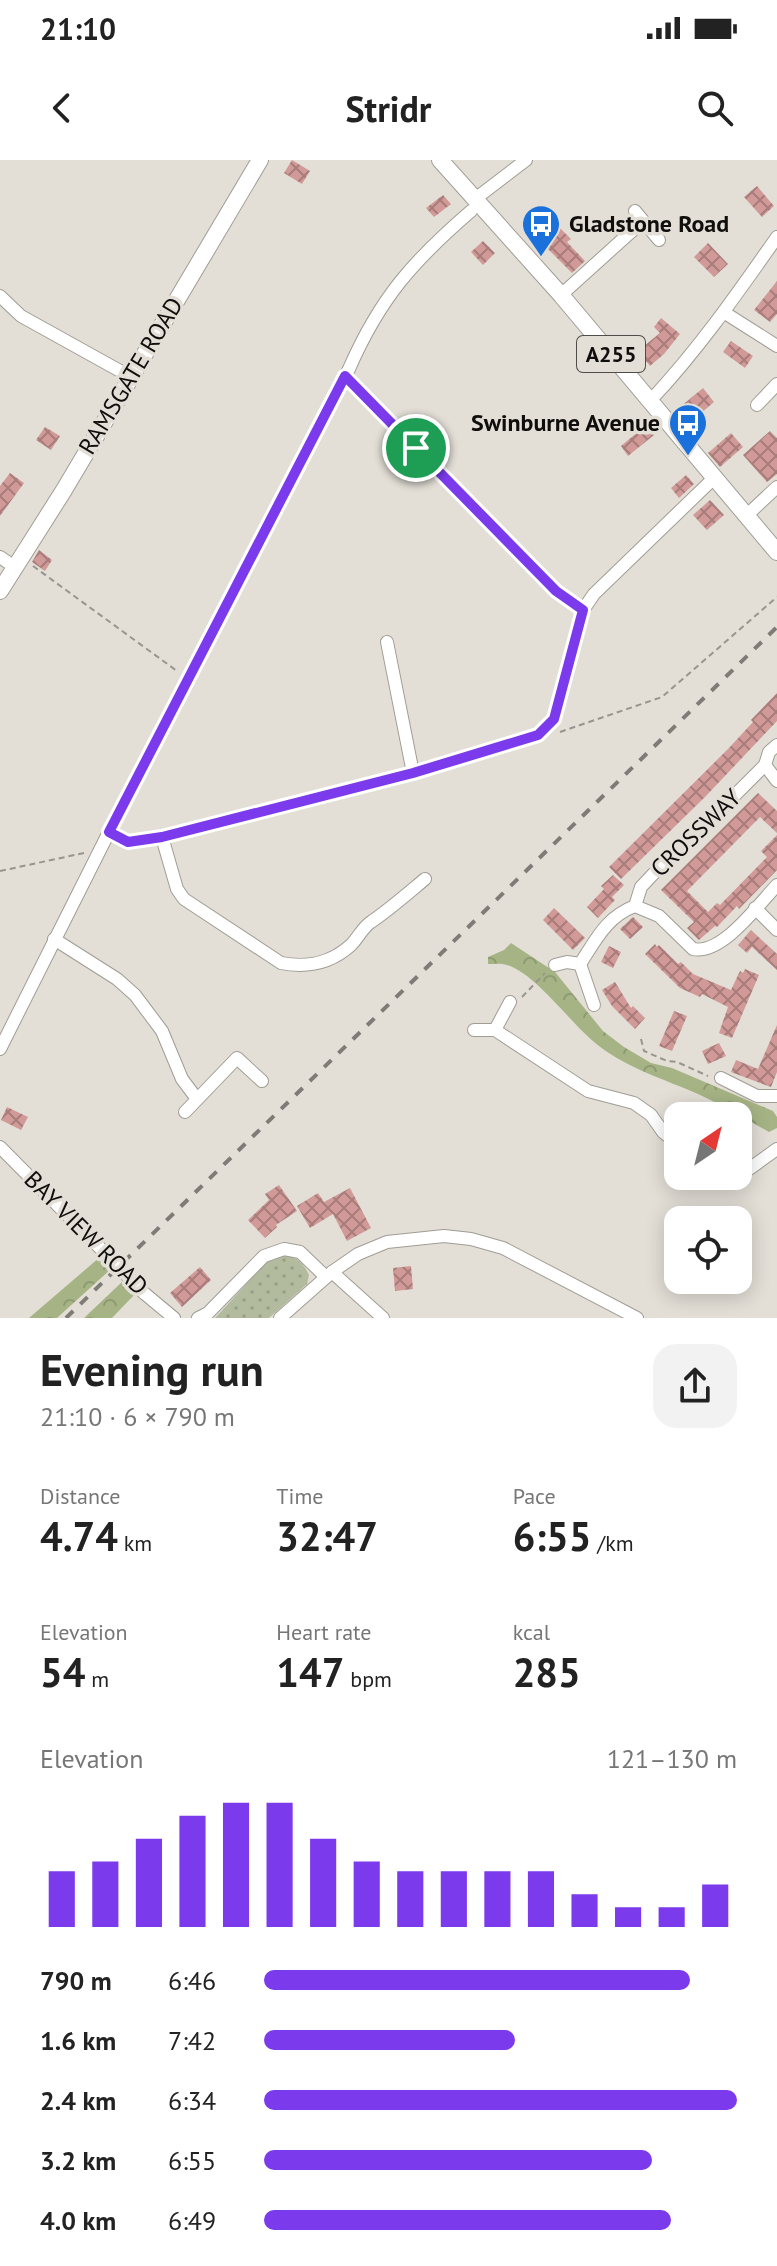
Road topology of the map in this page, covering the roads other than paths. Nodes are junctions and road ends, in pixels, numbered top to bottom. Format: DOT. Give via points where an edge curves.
graph roads {
  1 [pos="260,160"];
  2 [pos="440,160"];
  3 [pos="526,160"];
  4 [pos="473,205"];
  5 [pos="777,237"];
  6 [pos="659,240"];
  7 [pos="561,295"];
  8 [pos="0,296"];
  9 [pos="725,313"];
  10 [pos="777,346"];
  11 [pos="345,376"];
  12 [pos="131,377"];
  13 [pos="777,384"];
  14 [pos="650,401"];
  15 [pos="757,405"];
  16 [pos="714,478"];
  17 [pos="777,487"];
  18 [pos="746,516"];
  19 [pos="777,552"];
  20 [pos="0,557"];
  21 [pos="18,564"];
  22 [pos="0,591"];
  23 [pos="583,610"];
  24 [pos="387,642"];
  25 [pos="777,745"];
  26 [pos="765,765"];
  27 [pos="413,773"];
  28 [pos="777,781"];
  29 [pos="718,812"];
  30 [pos="109,832"];
  31 [pos="162,837"];
  32 [pos="673,853"];
  33 [pos="425,879"];
  34 [pos="777,885"];
  35 [pos="635,906"];
  36 [pos="755,908"];
  37 [pos="777,930"];
  38 [pos="54,939"];
  39 [pos="580,964"];
  40 [pos="555,965"];
  41 [pos="510,1002"];
  42 [pos="594,1005"];
  43 [pos="474,1030"];
  44 [pos="495,1030"];
  45 [pos="0,1049"];
  46 [pos="721,1078"];
  47 [pos="262,1081"];
  48 [pos="777,1096"];
  49 [pos="197,1099"];
  50 [pos="185,1112"];
  51 [pos="664,1133"];
  52 [pos="0,1147"];
  53 [pos="777,1149"];
  54 [pos="752,1167"];
  55 [pos="329,1274"];
  56 [pos="174,1318"];
  57 [pos="198,1318"];
  58 [pos="280,1318"];
  59 [pos="383,1318"];
  60 [pos="637,1318"];
  1 -- 12 [label="main road, RAMSGATE ROAD"];
  2 -- 4 [label="main road, A255"];
  3 -- 4 [label="street"];
  4 -- 7 [label="main road, A255"];
  4 -- 11 [label="street" via="409,268 384,301"];
  5 -- 9 [label="street"];
  6 -- 7 [label="street" via="639,216"];
  7 -- 14 [label="main road, A255"];
  8 -- 12 [label="street" via="21,316"];
  9 -- 10 [label="street"];
  9 -- 14 [label="street"];
  11 -- 23 [label="street" via="556,591"];
  11 -- 30 [label="street"];
  12 -- 21 [label="main road, RAMSGATE ROAD"];
  13 -- 15 [label="street"];
  14 -- 16 [label="main road, A255"];
  16 -- 18 [label="main road, A255"];
  16 -- 23 [label="street"];
  17 -- 18 [label="street"];
  18 -- 19 [label="main road, A255"];
  20 -- 21 [label="street"];
  21 -- 22 [label="main road, RAMSGATE ROAD"];
  23 -- 27 [label="street" via="548,727 538,735"];
  24 -- 27 [label="street"];
  25 -- 26 [label="street, CROSSWAY"];
  26 -- 28 [label="street"];
  26 -- 29 [label="street, CROSSWAY"];
  27 -- 31 [label="street"];
  30 -- 31 [label="street" via="128,842"];
  30 -- 38 [label="street"];
  31 -- 33 [label="street" via="184,899 281,963 311,966 326,961"];
  32 -- 35 [label="street, CROSSWAY" via="641,887"];
  34 -- 36 [label="street"];
  35 -- 36 [label="street" via="659,916 693,949 703,951 722,942"];
  35 -- 39 [label="street" via="619,912 600,931"];
  36 -- 37 [label="street"];
  38 -- 45 [label="street"];
  38 -- 49 [label="street" via="135,995 162,1031 182,1079"];
  39 -- 40 [label="street"];
  39 -- 42 [label="street"];
  41 -- 44 [label="street"];
  43 -- 44 [label="street"];
  44 -- 51 [label="street" via="588,1091 634,1103"];
  46 -- 48 [label="street" via="757,1096"];
  47 -- 49 [label="street" via="237,1058"];
  49 -- 50 [label="street"];
  52 -- 56 [label="street, BAY VIEW ROAD, bridge"];
  53 -- 54 [label="street"];
  55 -- 57 [label="street" via="300,1252 276,1250"];
  55 -- 58 [label="street"];
  55 -- 59 [label="street"];
  55 -- 60 [label="street" via="387,1242 457,1236 519,1255"];
}
